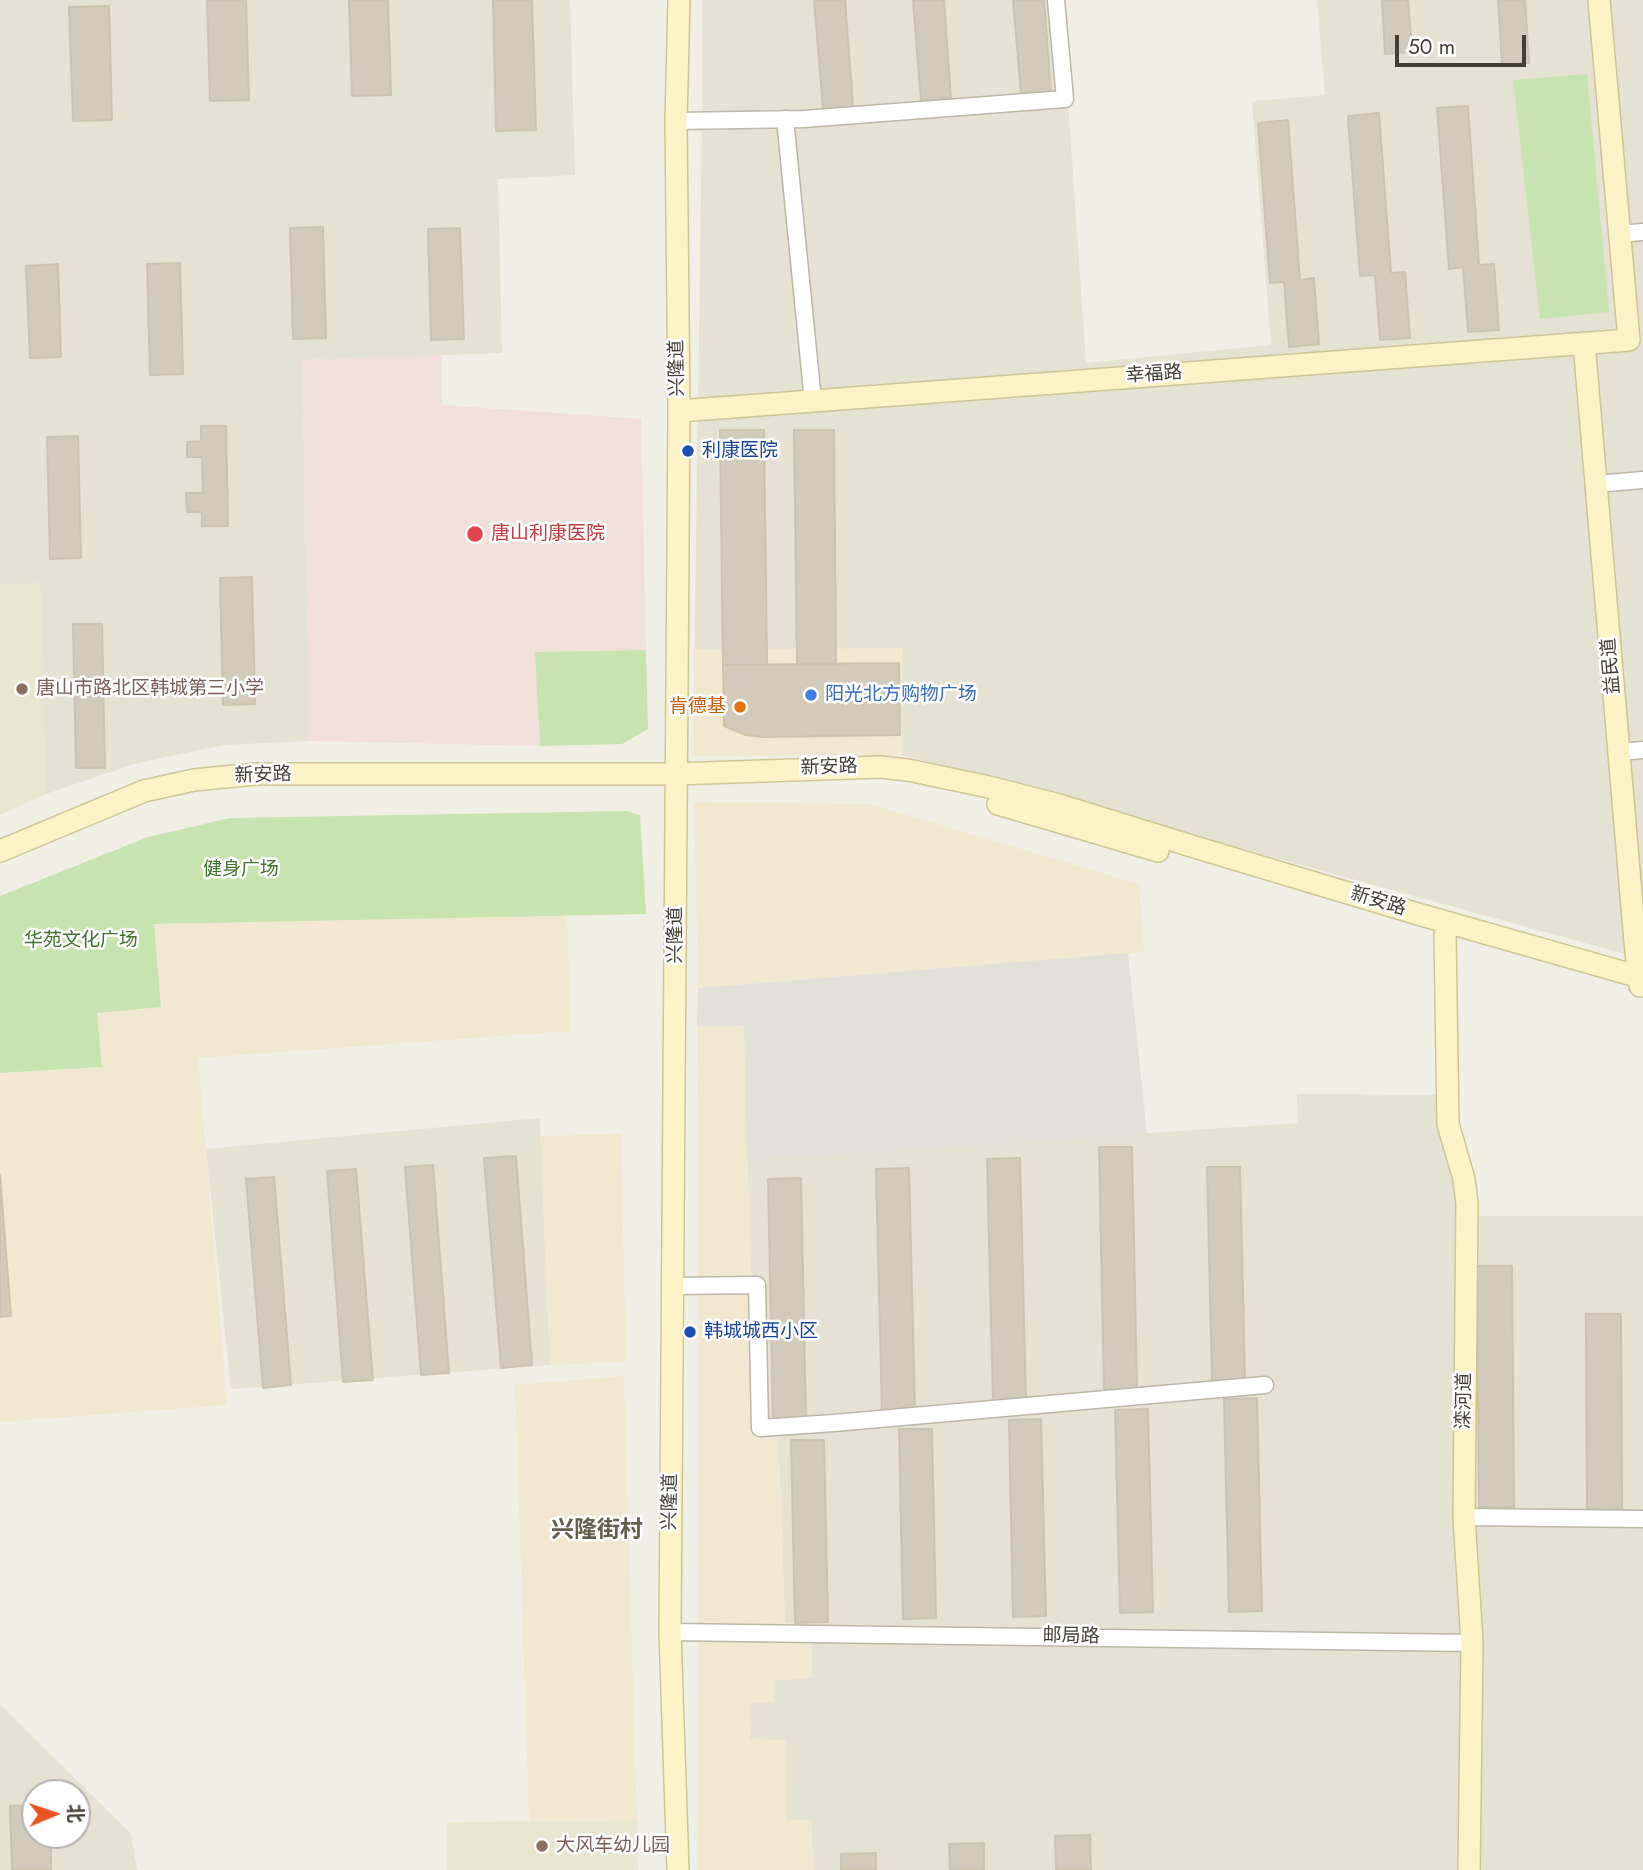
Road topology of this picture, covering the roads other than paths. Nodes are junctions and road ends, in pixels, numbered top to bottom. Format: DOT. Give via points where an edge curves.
graph roads {
  1 [pos="679,0"];
  2 [pos="1056,0"];
  3 [pos="1599,0"];
  4 [pos="785,119"];
  5 [pos="676,121"];
  6 [pos="1643,232"];
  7 [pos="1620,234"];
  8 [pos="1584,343"];
  9 [pos="813,401"];
  10 [pos="679,411"];
  11 [pos="1643,480"];
  12 [pos="1596,484"];
  13 [pos="1643,750"];
  14 [pos="1619,752"];
  15 [pos="677,780"];
  16 [pos="0,851"];
  17 [pos="0,864"];
  18 [pos="1445,935"];
  19 [pos="1641,983"];
  20 [pos="673,1286"];
  21 [pos="1265,1385"];
  22 [pos="1464,1517"];
  23 [pos="1643,1519"];
  24 [pos="670,1632"];
  25 [pos="1472,1643"];
  26 [pos="678,1870"];
  27 [pos="1469,1870"];
  1 -- 5 [label="main road, 兴隆道"];
  2 -- 4 [label="street" via="1065,99"];
  3 -- 7 [label="main road"];
  4 -- 5 [label="street"];
  4 -- 9 [label="street"];
  5 -- 10 [label="main road, 兴隆道"];
  6 -- 7 [label="street"];
  7 -- 8 [label="main road, 幸福路" via="1629,340"];
  8 -- 9 [label="main road, 幸福路"];
  8 -- 12 [label="main road, 益民道"];
  9 -- 10 [label="main road, 幸福路"];
  10 -- 15 [label="main road, 兴隆道"];
  11 -- 12 [label="street"];
  12 -- 14 [label="main road, 益民道"];
  13 -- 14 [label="street"];
  14 -- 19 [label="main road, 益民道"];
  15 -- 16 [label="main road, 新安路" via="256,775 194,780 144,791"];
  15 -- 17 [label="main road, 新安路" via="251,787 149,802"];
  15 -- 18 [label="main road, 新安路" via="909,783 1004,805"];
  15 -- 19 [label="main road, 新安路" via="880,767 989,787"];
  15 -- 20 [label="main road, 兴隆道"];
  18 -- 19 [label="main road, 新安路"];
  18 -- 22 [label="main road, 滦河道" via="1448,1124 1467,1203"];
  20 -- 21 [label="street" via="757,1285 760,1428"];
  20 -- 24 [label="main road, 兴隆道"];
  22 -- 23 [label="street"];
  22 -- 25 [label="main road, 滦河道"];
  24 -- 25 [label="street, 邮局路"];
  24 -- 26 [label="main road, 兴隆道"];
  25 -- 27 [label="main road, 滦河道"];
}
